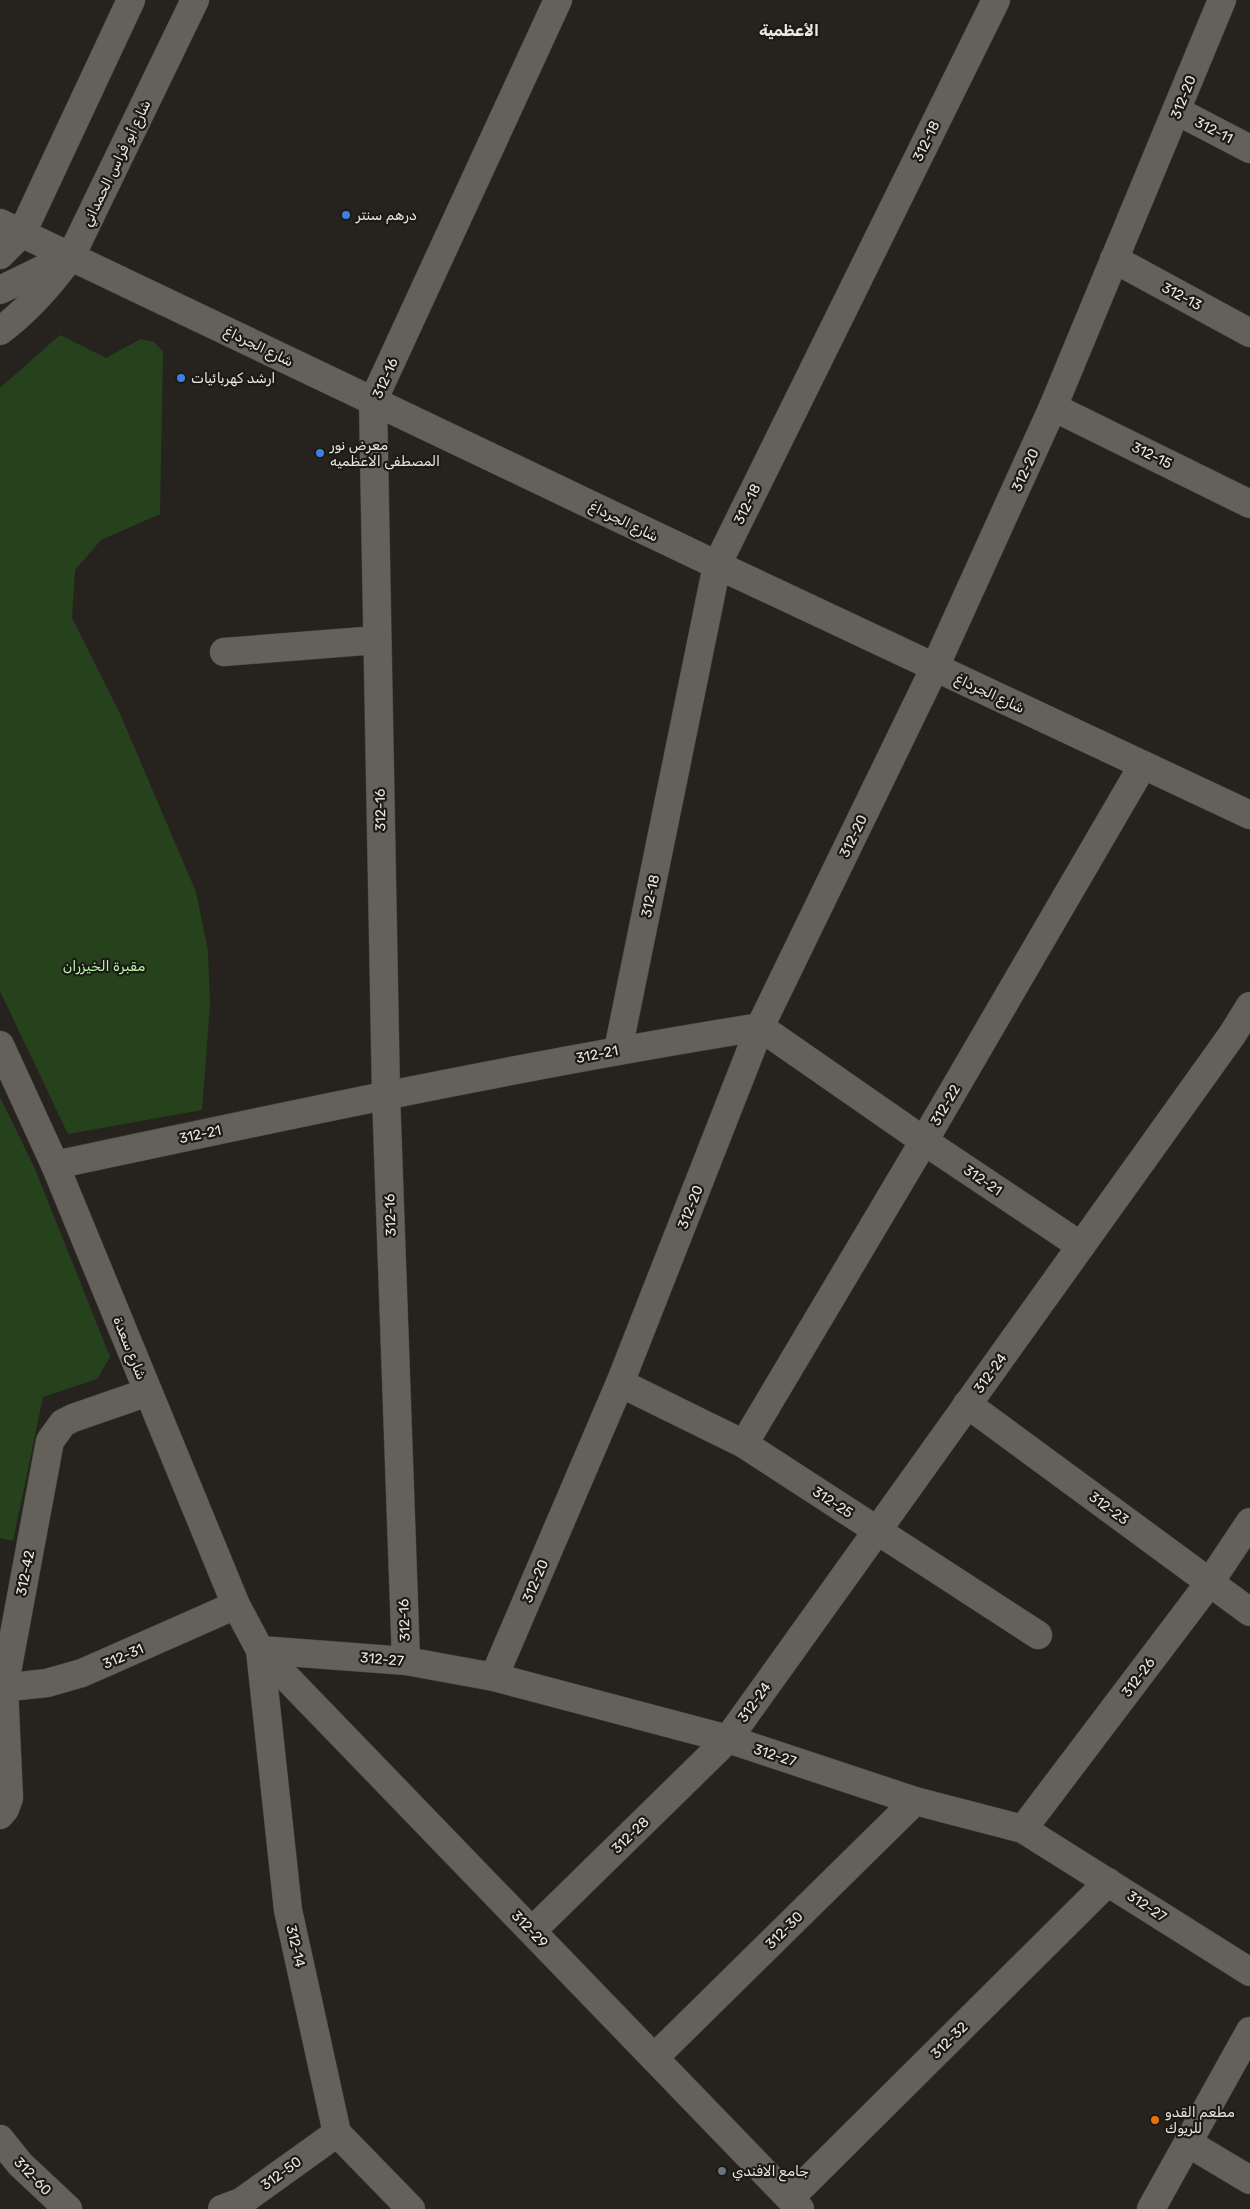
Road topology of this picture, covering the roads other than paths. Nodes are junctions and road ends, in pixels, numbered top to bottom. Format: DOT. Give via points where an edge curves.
graph roads {
  1 [pos="131,0"];
  2 [pos="195,0"];
  3 [pos="558,0"];
  4 [pos="996,0"];
  5 [pos="1222,0"];
  6 [pos="1177,112"];
  7 [pos="1250,149"];
  8 [pos="11,228"];
  9 [pos="0,255"];
  10 [pos="71,256"];
  11 [pos="1114,259"];
  12 [pos="0,290"];
  13 [pos="0,332"];
  14 [pos="1250,333"];
  15 [pos="374,401"];
  16 [pos="1053,407"];
  17 [pos="1250,504"];
  18 [pos="717,566"];
  19 [pos="377,640"];
  20 [pos="224,652"];
  21 [pos="935,667"];
  22 [pos="1143,765"];
  23 [pos="1250,814"];
  24 [pos="1250,1006"];
  25 [pos="760,1028"];
  26 [pos="1241,1041"];
  27 [pos="0,1045"];
  28 [pos="618,1050"];
  29 [pos="386,1094"];
  30 [pos="924,1141"];
  31 [pos="55,1165"];
  32 [pos="1081,1246"];
  33 [pos="620,1382"];
  34 [pos="148,1392"];
  35 [pos="967,1404"];
  36 [pos="744,1444"];
  37 [pos="1250,1522"];
  38 [pos="877,1531"];
  39 [pos="1210,1582"];
  40 [pos="236,1605"];
  41 [pos="1250,1612"];
  42 [pos="1038,1635"];
  43 [pos="260,1650"];
  44 [pos="406,1661"];
  45 [pos="494,1676"];
  46 [pos="2,1688"];
  47 [pos="728,1739"];
  48 [pos="915,1801"];
  49 [pos="0,1815"];
  50 [pos="1023,1829"];
  51 [pos="1108,1882"];
  52 [pos="532,1931"];
  53 [pos="1250,1972"];
  54 [pos="1250,2031"];
  55 [pos="654,2058"];
  56 [pos="338,2133"];
  57 [pos="0,2139"];
  58 [pos="1188,2142"];
  59 [pos="1250,2180"];
  60 [pos="795,2204"];
  61 [pos="68,2209"];
  62 [pos="222,2209"];
  63 [pos="411,2209"];
  64 [pos="1151,2209"];
  1 -- 8 [label="street"];
  2 -- 10 [label="street, شارع أبو فراس الحمداني"];
  3 -- 15 [label="street, 312-16"];
  4 -- 18 [label="street, 312-18"];
  5 -- 6 [label="street, 312-20"];
  6 -- 7 [label="street, 312-11"];
  6 -- 11 [label="street, 312-20"];
  8 -- 9 [label="street"];
  8 -- 10 [label="street, شارع الجرداغ"];
  10 -- 12 [label="street"];
  10 -- 13 [label="street" via="34,302"];
  10 -- 15 [label="street, شارع الجرداغ"];
  11 -- 14 [label="street, 312-13"];
  11 -- 16 [label="street, 312-20"];
  15 -- 18 [label="street, شارع الجرداغ"];
  15 -- 19 [label="street, 312-16"];
  16 -- 17 [label="street, 312-15"];
  16 -- 21 [label="street, 312-20"];
  18 -- 21 [label="street, شارع الجرداغ"];
  18 -- 28 [label="street, 312-18"];
  19 -- 20 [label="street"];
  19 -- 29 [label="street, 312-16"];
  21 -- 22 [label="street, شارع الجرداغ"];
  21 -- 25 [label="street, 312-20"];
  22 -- 23 [label="street, شارع الجرداغ"];
  22 -- 30 [label="street, 312-22"];
  24 -- 26 [label="street, 312-24"];
  25 -- 28 [label="street, 312-21"];
  25 -- 30 [label="street, 312-21"];
  25 -- 33 [label="street, 312-20"];
  26 -- 32 [label="street, 312-24"];
  27 -- 31 [label="street, شارع سعدة"];
  28 -- 29 [label="street, 312-21"];
  29 -- 31 [label="street, 312-21"];
  29 -- 44 [label="street, 312-16"];
  30 -- 32 [label="street, 312-21"];
  30 -- 36 [label="street, 312-22"];
  31 -- 34 [label="street, شارع سعدة"];
  32 -- 35 [label="street, 312-24"];
  33 -- 36 [label="street, 312-25"];
  33 -- 45 [label="street, 312-20"];
  34 -- 40 [label="street, شارع سعدة"];
  34 -- 46 [label="street, 312-42" via="63,1423 50,1441"];
  35 -- 38 [label="street, 312-24"];
  35 -- 39 [label="street, 312-23"];
  36 -- 38 [label="street, 312-25"];
  37 -- 39 [label="street, 312-26"];
  38 -- 42 [label="street, 312-25"];
  38 -- 47 [label="street, 312-24"];
  39 -- 41 [label="street, 312-23"];
  39 -- 50 [label="street, 312-26"];
  40 -- 43 [label="street, شارع سعدة"];
  40 -- 46 [label="street, 312-31" via="82,1673 47,1683"];
  43 -- 44 [label="street, 312-27"];
  43 -- 52 [label="street, 312-29"];
  43 -- 56 [label="street, 312-14" via="288,1910"];
  44 -- 45 [label="street, 312-27"];
  45 -- 47 [label="street, 312-27"];
  46 -- 49 [label="street, 312-42" via="9,1798"];
  47 -- 48 [label="street, 312-27"];
  47 -- 52 [label="street, 312-28"];
  48 -- 50 [label="street, 312-27"];
  48 -- 55 [label="street, 312-30"];
  50 -- 51 [label="street, 312-27"];
  51 -- 53 [label="street, 312-27"];
  51 -- 60 [label="street, 312-32"];
  52 -- 55 [label="street, 312-29"];
  54 -- 58 [label="street"];
  55 -- 60 [label="street, 312-29"];
  56 -- 62 [label="street, 312-50" via="241,2202"];
  56 -- 63 [label="street"];
  57 -- 61 [label="street, 312-60" via="20,2164"];
  58 -- 59 [label="street"];
  58 -- 64 [label="street"];
}
